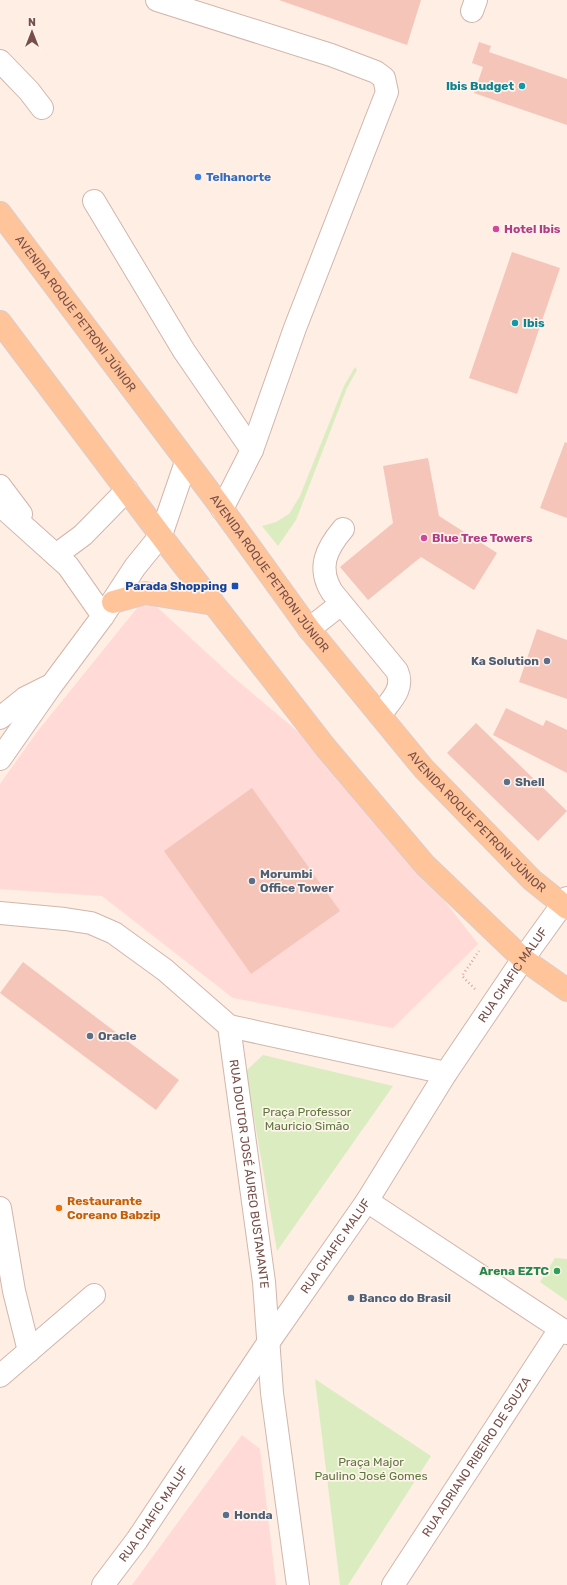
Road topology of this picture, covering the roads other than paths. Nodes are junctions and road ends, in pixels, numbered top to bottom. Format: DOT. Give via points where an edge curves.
graph roads {
  1 [pos="157,0"];
  2 [pos="0,61"];
  3 [pos="42,108"];
  4 [pos="94,201"];
  5 [pos="0,213"];
  6 [pos="0,322"];
  7 [pos="252,450"];
  8 [pos="186,462"];
  9 [pos="0,486"];
  10 [pos="127,490"];
  11 [pos="0,505"];
  12 [pos="222,509"];
  13 [pos="343,529"];
  14 [pos="161,535"];
  15 [pos="49,549"];
  16 [pos="214,604"];
  17 [pos="341,604"];
  18 [pos="108,609"];
  19 [pos="309,629"];
  20 [pos="51,686"];
  21 [pos="380,715"];
  22 [pos="0,718"];
  23 [pos="0,758"];
  24 [pos="566,903"];
  25 [pos="0,913"];
  26 [pos="523,959"];
  27 [pos="567,990"];
  28 [pos="229,1026"];
  29 [pos="446,1073"];
  30 [pos="367,1201"];
  31 [pos="0,1208"];
  32 [pos="94,1295"];
  33 [pos="564,1331"];
  34 [pos="268,1343"];
  35 [pos="29,1351"];
  36 [pos="0,1376"];
  37 [pos="103,1585"];
  38 [pos="298,1585"];
  39 [pos="393,1585"];
  1 -- 7 [label="street" via="331,55 376,72 384,78 387,86 387,92 295,328"];
  2 -- 3 [label="street" via="29,90"];
  4 -- 7 [label="street" via="184,351"];
  5 -- 8 [label="main road, AVENIDA ROQUE PETRONI JÚNIOR"];
  6 -- 10 [label="main road"];
  7 -- 12 [label="street"];
  8 -- 12 [label="main road, AVENIDA ROQUE PETRONI JÚNIOR"];
  8 -- 14 [label="street"];
  9 -- 15 [label="street"];
  10 -- 14 [label="main road"];
  10 -- 15 [label="street" via="83,534"];
  11 -- 15 [label="street"];
  12 -- 19 [label="main road, AVENIDA ROQUE PETRONI JÚNIOR"];
  13 -- 17 [label="street" via="328,547 325,563 325,582"];
  14 -- 16 [label="main road"];
  14 -- 18 [label="street"];
  15 -- 18 [label="street"];
  16 -- 18 [label="main road" via="145,593"];
  16 -- 26 [label="main road" via="326,748 425,865"];
  17 -- 19 [label="street"];
  17 -- 21 [label="street" via="384,654 401,679 399,688"];
  18 -- 20 [label="street"];
  19 -- 21 [label="main road, AVENIDA ROQUE PETRONI JÚNIOR"];
  20 -- 22 [label="street" via="25,698"];
  20 -- 23 [label="street"];
  21 -- 24 [label="main road, AVENIDA ROQUE PETRONI JÚNIOR" via="424,769 532,880"];
  24 -- 26 [label="street, RUA CHAFIC MALUF"];
  25 -- 28 [label="street" via="91,923 114,933 165,970"];
  26 -- 27 [label="main road"];
  26 -- 29 [label="street, RUA CHAFIC MALUF"];
  28 -- 29 [label="street"];
  28 -- 34 [label="street, RUA DOUTOR JOSÉ ÁUREO BUSTAMANTE" via="264,1282"];
  29 -- 30 [label="street, RUA CHAFIC MALUF"];
  30 -- 33 [label="street"];
  30 -- 34 [label="street, RUA CHAFIC MALUF"];
  31 -- 35 [label="street" via="14,1290"];
  32 -- 35 [label="street"];
  33 -- 39 [label="street, RUA ADRIANO RIBEIRO DE SOUZA"];
  34 -- 37 [label="street, RUA CHAFIC MALUF" via="137,1540"];
  34 -- 38 [label="street, RUA DOUTOR JOSÉ ÁUREO BUSTAMANTE" via="272,1393"];
  35 -- 36 [label="street"];
}
